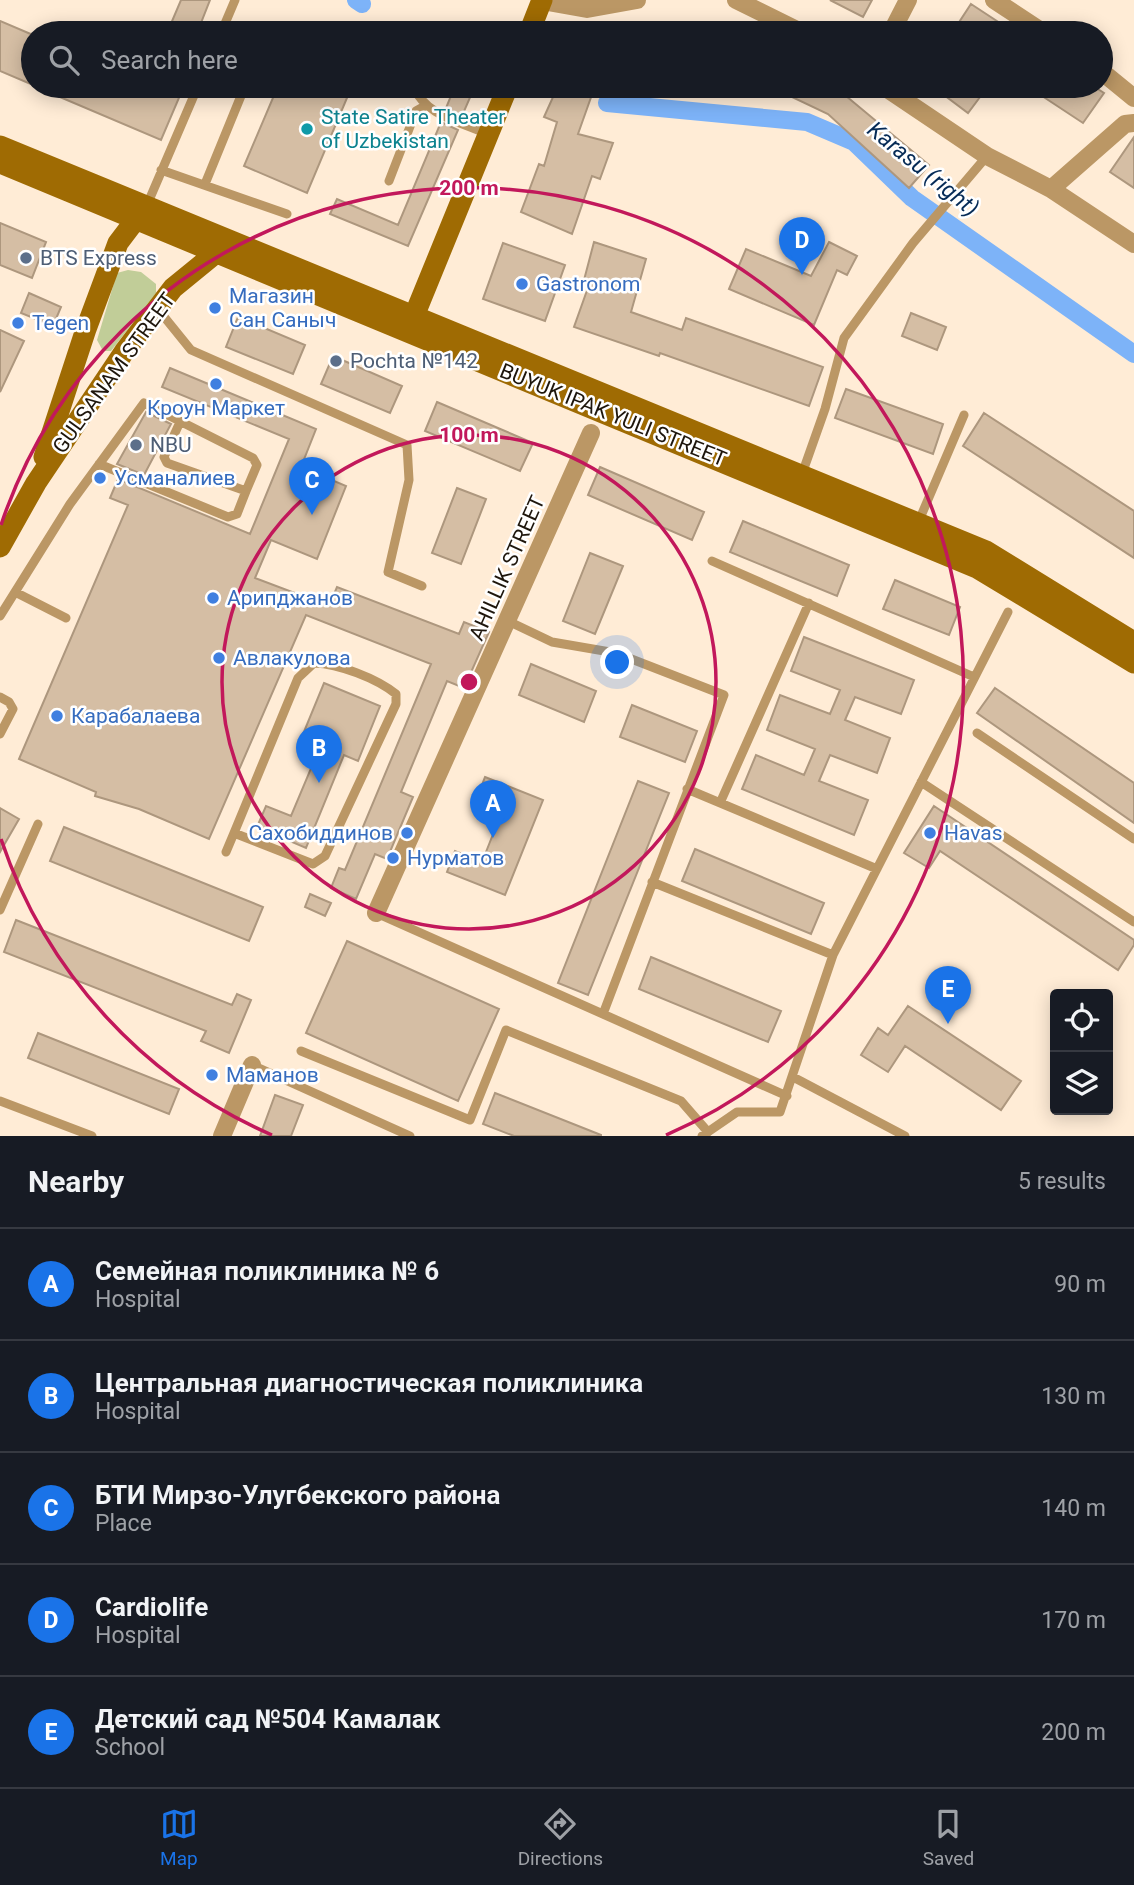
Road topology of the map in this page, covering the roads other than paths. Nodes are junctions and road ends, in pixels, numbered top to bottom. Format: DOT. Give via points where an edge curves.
graph roads {
  1 [pos="235,0"];
  2 [pos="542,0"];
  3 [pos="637,0"];
  4 [pos="736,0"];
  5 [pos="908,0"];
  6 [pos="994,0"];
  7 [pos="226,21"];
  8 [pos="534,21"];
  9 [pos="779,21"];
  10 [pos="897,21"];
  11 [pos="1026,21"];
  12 [pos="1113,81"];
  13 [pos="193,98"];
  14 [pos="240,98"];
  15 [pos="420,98"];
  16 [pos="504,98"];
  17 [pos="901,98"];
  18 [pos="1134,98"];
  19 [pos="425,106"];
  20 [pos="1134,123"];
  21 [pos="489,135"];
  22 [pos="0,146"];
  23 [pos="987,156"];
  24 [pos="0,163"];
  25 [pos="161,170"];
  26 [pos="389,181"];
  27 [pos="205,184"];
  28 [pos="1051,189"];
  29 [pos="141,212"];
  30 [pos="287,214"];
  31 [pos="1134,244"];
  32 [pos="220,245"];
  33 [pos="157,308"];
  34 [pos="412,323"];
  35 [pos="964,415"];
  36 [pos="180,422"];
  37 [pos="591,433"];
  38 [pos="99,464"];
  39 [pos="802,474"];
  40 [pos="36,483"];
  41 [pos="246,491"];
  42 [pos="918,523"];
  43 [pos="0,547"];
  44 [pos="712,561"];
  45 [pos="422,586"];
  46 [pos="15,592"];
  47 [pos="808,603"];
  48 [pos="1008,612"];
  49 [pos="0,616"];
  50 [pos="66,618"];
  51 [pos="508,621"];
  52 [pos="1134,642"];
  53 [pos="1134,663"];
  54 [pos="974,677"];
  55 [pos="0,697"];
  56 [pos="0,733"];
  57 [pos="977,733"];
  58 [pos="921,782"];
  59 [pos="687,789"];
  60 [pos="720,803"];
  61 [pos="38,824"];
  62 [pos="234,833"];
  63 [pos="1134,839"];
  64 [pos="226,852"];
  65 [pos="877,869"];
  66 [pos="653,882"];
  67 [pos="0,910"];
  68 [pos="376,913"];
  69 [pos="1134,922"];
  70 [pos="833,955"];
  71 [pos="603,1014"];
  72 [pos="301,1051"];
  73 [pos="252,1065"];
  74 [pos="793,1077"];
  75 [pos="787,1096"];
  76 [pos="0,1101"];
  77 [pos="393,1132"];
  78 [pos="705,1134"];
  79 [pos="92,1136"];
  80 [pos="222,1136"];
  81 [pos="410,1136"];
  82 [pos="905,1136"];
  1 -- 7 [label="lane"];
  2 -- 3 [label="street" via="587,9"];
  2 -- 8 [label="main road"];
  4 -- 9 [label="street"];
  5 -- 10 [label="street"];
  6 -- 11 [label="street"];
  12 -- 18 [label="street"];
  13 -- 25 [label="lane"];
  14 -- 27 [label="lane"];
  15 -- 19 [label="lane"];
  16 -- 21 [label="main road"];
  17 -- 23 [label="street"];
  19 -- 21 [label="lane"];
  19 -- 26 [label="lane" via="416,111"];
  20 -- 28 [label="street" via="1125,124"];
  21 -- 34 [label="main road"];
  22 -- 29 [label="main road, BUYUK IPAK YULI STREET"];
  23 -- 28 [label="street"];
  23 -- 39 [label="lane" via="913,243 844,338"];
  24 -- 29 [label="main road, BUYUK IPAK YULI STREET"];
  25 -- 27 [label="lane"];
  25 -- 29 [label="lane"];
  27 -- 30 [label="lane"];
  28 -- 31 [label="street"];
  29 -- 32 [label="main road, BUYUK IPAK YULI STREET"];
  29 -- 40 [label="main road, GULSANAM STREET" via="118,243"];
  32 -- 33 [label="main road, GULSANAM STREET"];
  32 -- 34 [label="main road, BUYUK IPAK YULI STREET"];
  33 -- 40 [label="main road, GULSANAM STREET"];
  33 -- 45 [label="lane" via="191,350 407,445 410,480 388,572"];
  34 -- 39 [label="main road, BUYUK IPAK YULI STREET"];
  34 -- 53 [label="main road, BUYUK IPAK YULI STREET" via="978,568"];
  35 -- 42 [label="lane"];
  36 -- 38 [label="lane" via="144,403"];
  36 -- 41 [label="lane" via="253,457 257,465"];
  36 -- 41 [label="lane" via="164,457 167,463"];
  37 -- 51 [label="street, AHILLIK STREET"];
  38 -- 41 [label="lane" via="228,517 237,514"];
  38 -- 46 [label="lane"];
  39 -- 42 [label="main road, BUYUK IPAK YULI STREET"];
  40 -- 43 [label="main road, GULSANAM STREET"];
  42 -- 52 [label="main road, BUYUK IPAK YULI STREET" via="986,551"];
  44 -- 47 [label="lane"];
  46 -- 49 [label="lane"];
  46 -- 50 [label="lane"];
  47 -- 54 [label="lane"];
  47 -- 60 [label="lane"];
  48 -- 54 [label="lane"];
  51 -- 59 [label="lane" via="552,642 616,653 724,695"];
  51 -- 68 [label="street, AHILLIK STREET"];
  54 -- 58 [label="lane"];
  55 -- 56 [label="lane" via="12,709"];
  57 -- 63 [label="lane"];
  58 -- 65 [label="lane"];
  58 -- 69 [label="lane"];
  59 -- 60 [label="lane"];
  59 -- 66 [label="lane"];
  60 -- 65 [label="lane"];
  61 -- 67 [label="lane"];
  62 -- 62 [label="lane" via="298,678 314,663 330,663 396,694 396,704 326,856 313,864"];
  62 -- 64 [label="lane"];
  65 -- 70 [label="lane"];
  66 -- 70 [label="lane"];
  66 -- 71 [label="lane"];
  68 -- 71 [label="lane"];
  70 -- 74 [label="lane"];
  71 -- 75 [label="lane"];
  72 -- 78 [label="lane" via="470,1120 506,1030 681,1101"];
  73 -- 77 [label="lane"];
  73 -- 80 [label="street"];
  74 -- 75 [label="lane"];
  74 -- 82 [label="lane"];
  75 -- 78 [label="lane" via="780,1112 737,1112"];
  76 -- 79 [label="lane"];
  77 -- 81 [label="lane"];
}
